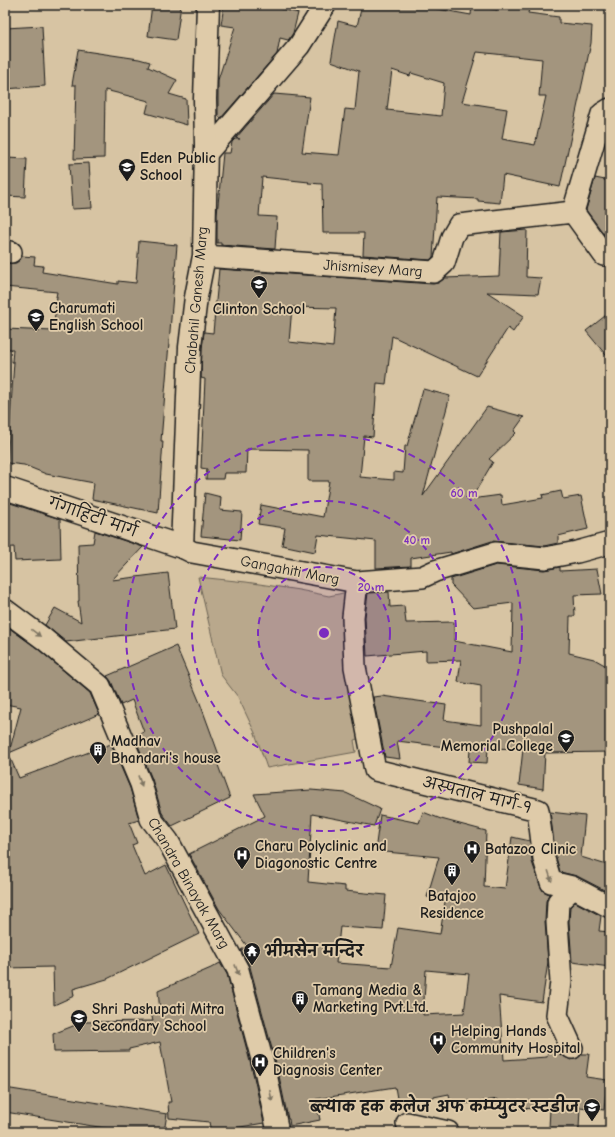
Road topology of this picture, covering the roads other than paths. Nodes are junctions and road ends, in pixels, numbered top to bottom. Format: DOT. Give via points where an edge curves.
graph roads {
  1 [pos="208,5"];
  2 [pos="325,5"];
  3 [pos="610,109"];
  4 [pos="205,155"];
  5 [pos="573,212"];
  6 [pos="610,254"];
  7 [pos="204,256"];
  8 [pos="5,488"];
  9 [pos="610,543"];
  10 [pos="182,547"];
  11 [pos="356,582"];
  12 [pos="5,610"];
  13 [pos="573,888"];
  14 [pos="610,907"];
  15 [pos="567,1045"];
  16 [pos="407,1123"];
  17 [pos="278,1132"];
  18 [pos="448,1132"];
  1 -- 4 [label="street, Chabahil Ganesh Marg"];
  2 -- 4 [label="street" via="299,46"];
  3 -- 5 [label="street" via="602,114"];
  4 -- 7 [label="street, Chabahil Ganesh Marg"];
  5 -- 6 [label="street" via="604,255"];
  5 -- 7 [label="street, Jhismisey Marg" via="459,225 452,237 444,264 434,272"];
  7 -- 10 [label="street, Chabahil Ganesh Marg" via="190,347"];
  8 -- 10 [label="street, गंगाहिटी मार्ग"];
  9 -- 11 [label="street, Gangahiti Marg" via="545,558 495,553 422,577"];
  10 -- 11 [label="street, Gangahiti Marg" via="192,552"];
  11 -- 13 [label="street, अस्पताल मार्ग-१, one-way" via="353,617 356,667 375,770 538,810 544,859 551,882"];
  12 -- 17 [label="street, Chandra Binayak Marg, one-way" via="100,686 141,784 151,819 168,841 238,970 266,1074"];
  13 -- 14 [label="street, अस्पताल मार्ग-१"];
  13 -- 15 [label="street" via="558,902 557,922 561,982 557,1015 572,1048"];
  16 -- 18 [label="street"];
}
